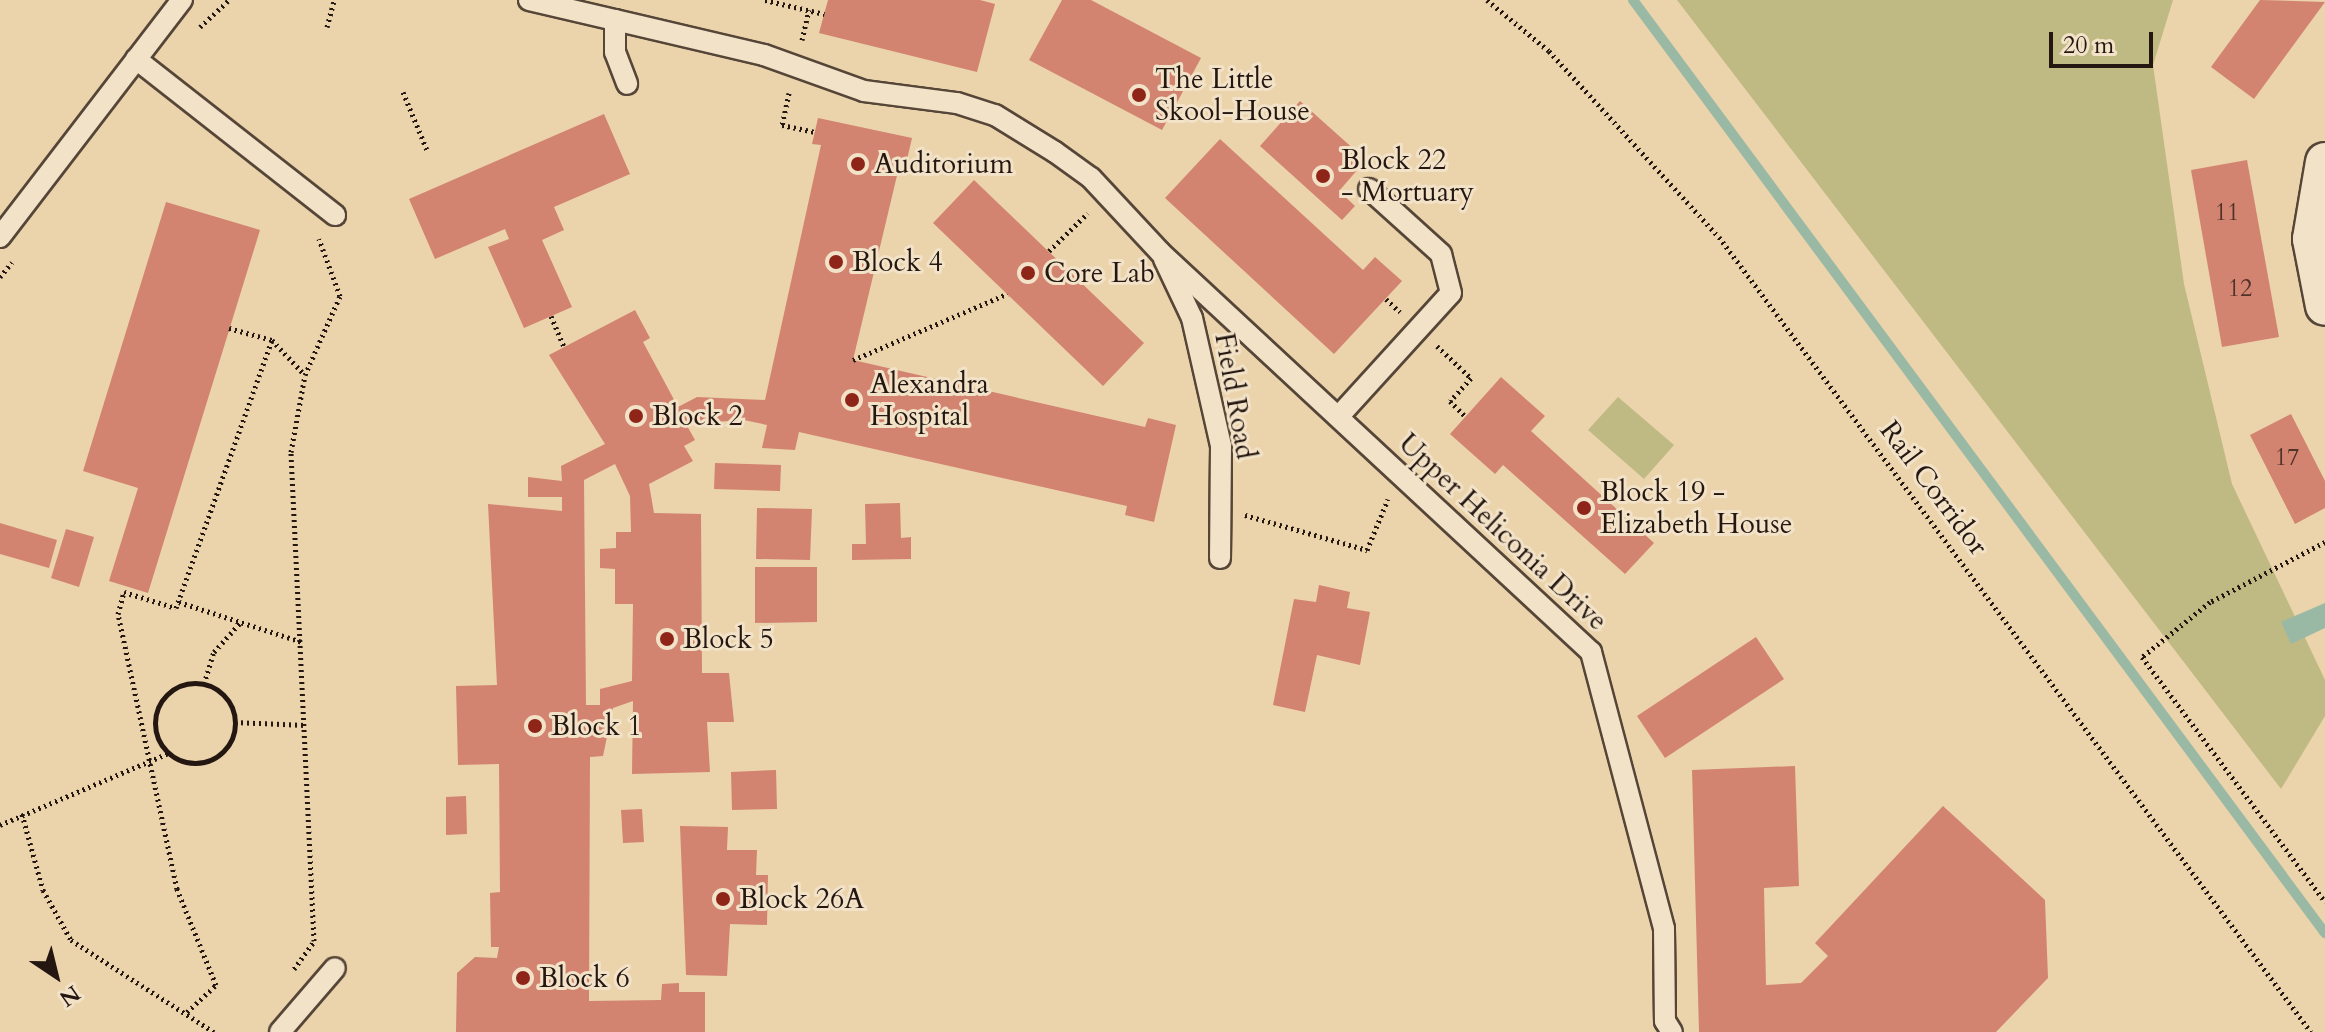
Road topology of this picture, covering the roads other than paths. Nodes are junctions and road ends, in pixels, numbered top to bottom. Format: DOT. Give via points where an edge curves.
graph roads {
  1 [pos="182,0"];
  2 [pos="529,0"];
  3 [pos="615,20"];
  4 [pos="136,59"];
  5 [pos="627,84"];
  6 [pos="2325,162"];
  7 [pos="1369,189"];
  8 [pos="335,215"];
  9 [pos="0,237"];
  10 [pos="1160,252"];
  11 [pos="2325,306"];
  12 [pos="1339,416"];
  13 [pos="1220,558"];
  14 [pos="335,968"];
  15 [pos="280,1032"];
  16 [pos="1672,1032"];
  1 -- 4 [label="lane"];
  2 -- 3 [label="lane"];
  3 -- 5 [label="lane" via="615,52"];
  3 -- 10 [label="lane" via="764,55 864,91 995,115 1107,194"];
  4 -- 8 [label="lane"];
  4 -- 9 [label="lane"];
  6 -- 11 [label="street" via="2312,239"];
  7 -- 12 [label="lane" via="1441,254 1451,276 1451,293"];
  10 -- 12 [label="lane, Upper Heliconia Drive"];
  10 -- 13 [label="lane, Field Road" via="1192,318 1221,446"];
  12 -- 16 [label="lane, Upper Heliconia Drive" via="1591,652 1600,670 1664,929 1665,1021"];
  14 -- 15 [label="lane"];
}
